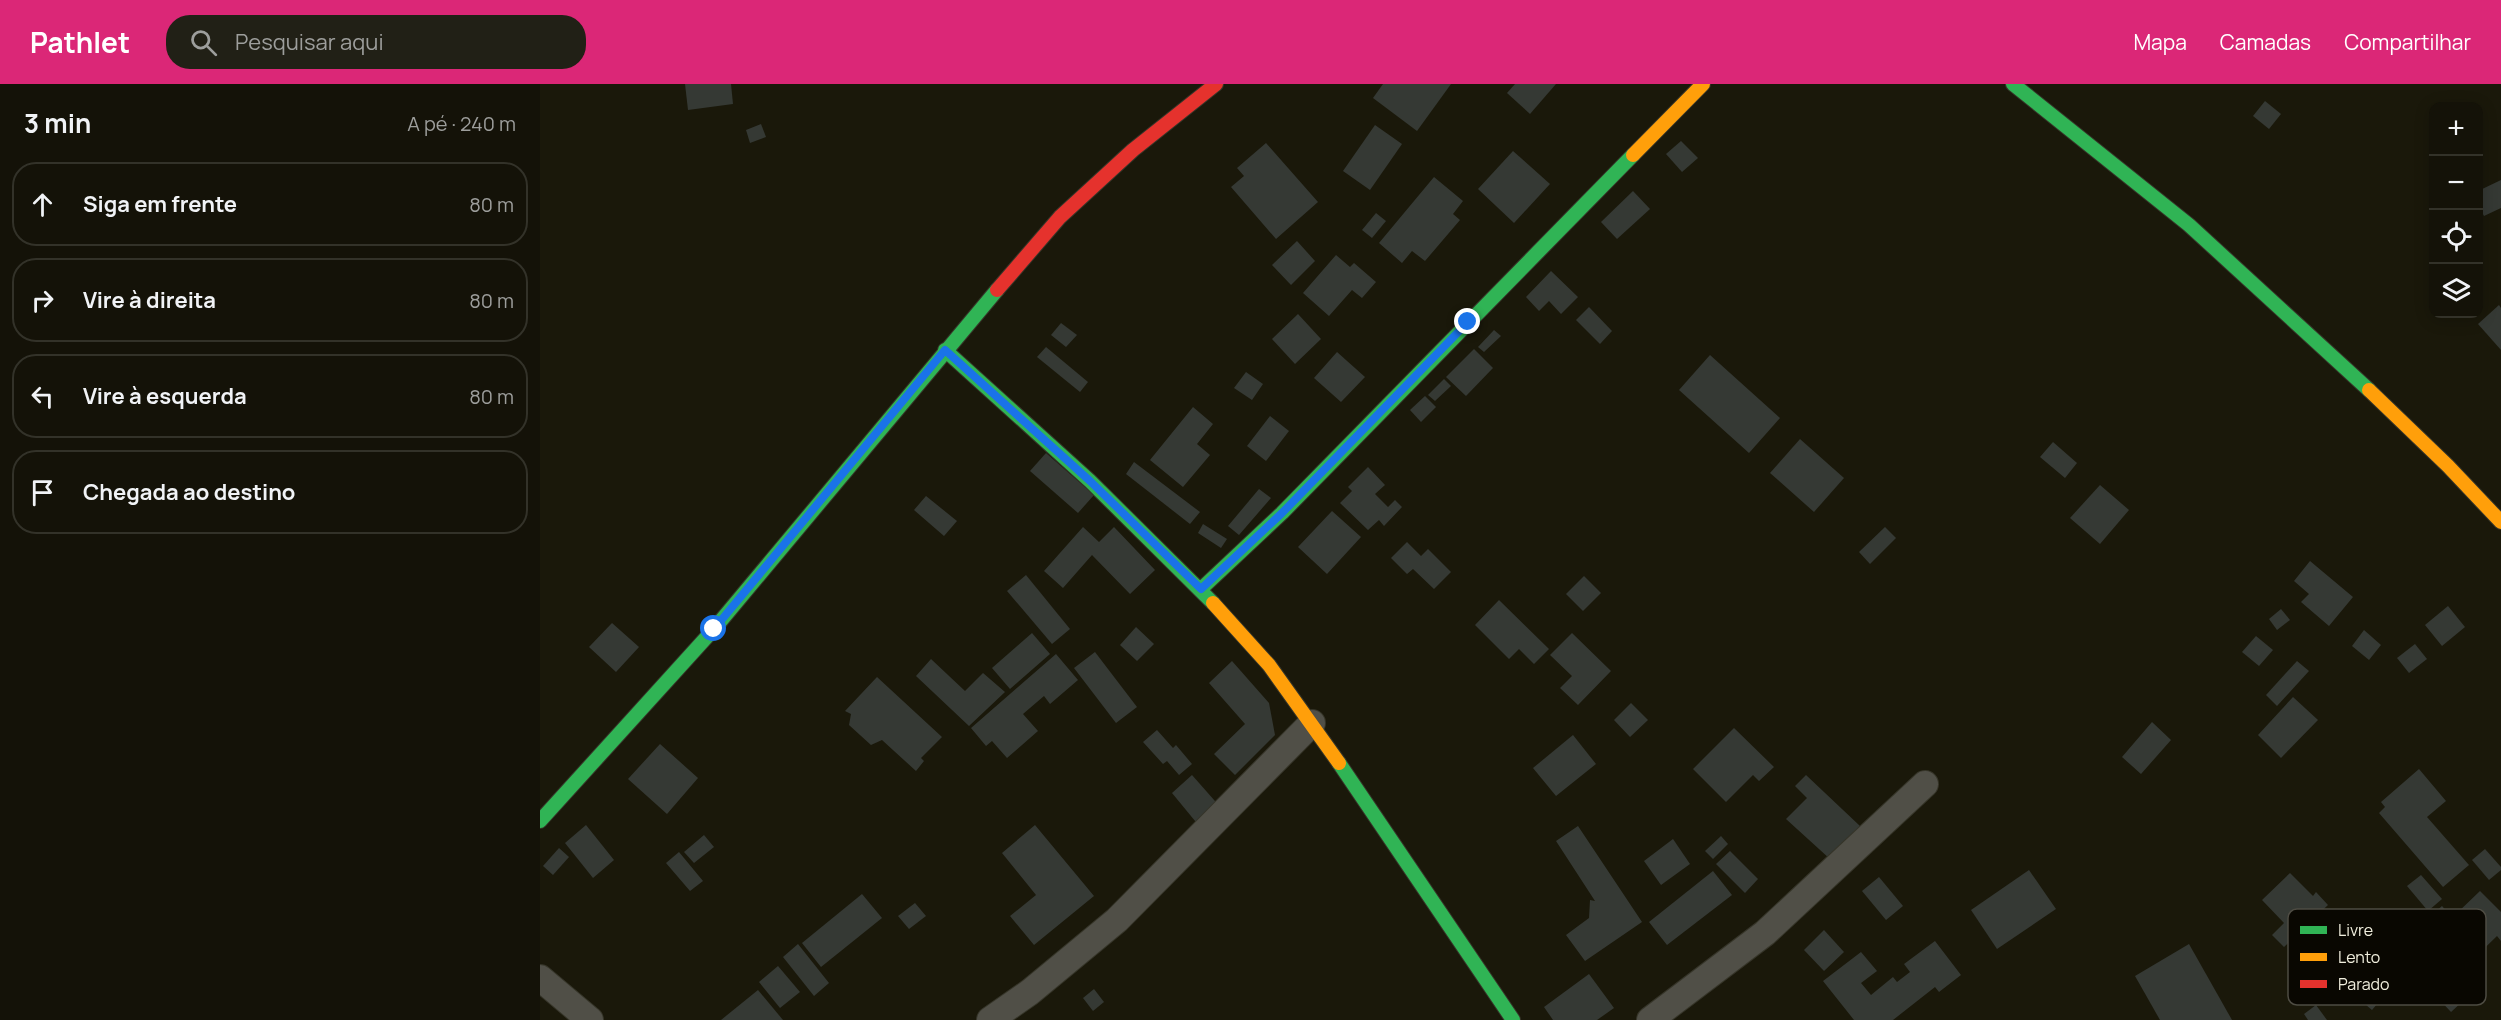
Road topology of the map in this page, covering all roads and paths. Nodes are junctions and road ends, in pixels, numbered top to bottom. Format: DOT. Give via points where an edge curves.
graph roads {
  1 [pos="1216,84"];
  2 [pos="1703,84"];
  3 [pos="2013,84"];
  4 [pos="945,350"];
  5 [pos="2501,522"];
  6 [pos="1201,589"];
  7 [pos="1312,723"];
  8 [pos="1924,784"];
  9 [pos="540,821"];
  10 [pos="540,978"];
  11 [pos="590,1020"];
  12 [pos="990,1020"];
  13 [pos="1513,1020"];
  14 [pos="1650,1020"];
  1 -- 4 [label="street" via="1133,150 1060,217"];
  2 -- 6 [label="street" via="1282,513"];
  3 -- 5 [label="street" via="2215,249 2327,350"];
  4 -- 6 [label="street" via="1090,481"];
  4 -- 9 [label="street" via="714,629"];
  6 -- 7 [label="street" via="1269,665"];
  7 -- 12 [label="street" via="1117,920"];
  7 -- 13 [label="street"];
  8 -- 14 [label="street" via="1765,933"];
  10 -- 11 [label="street"];
}
